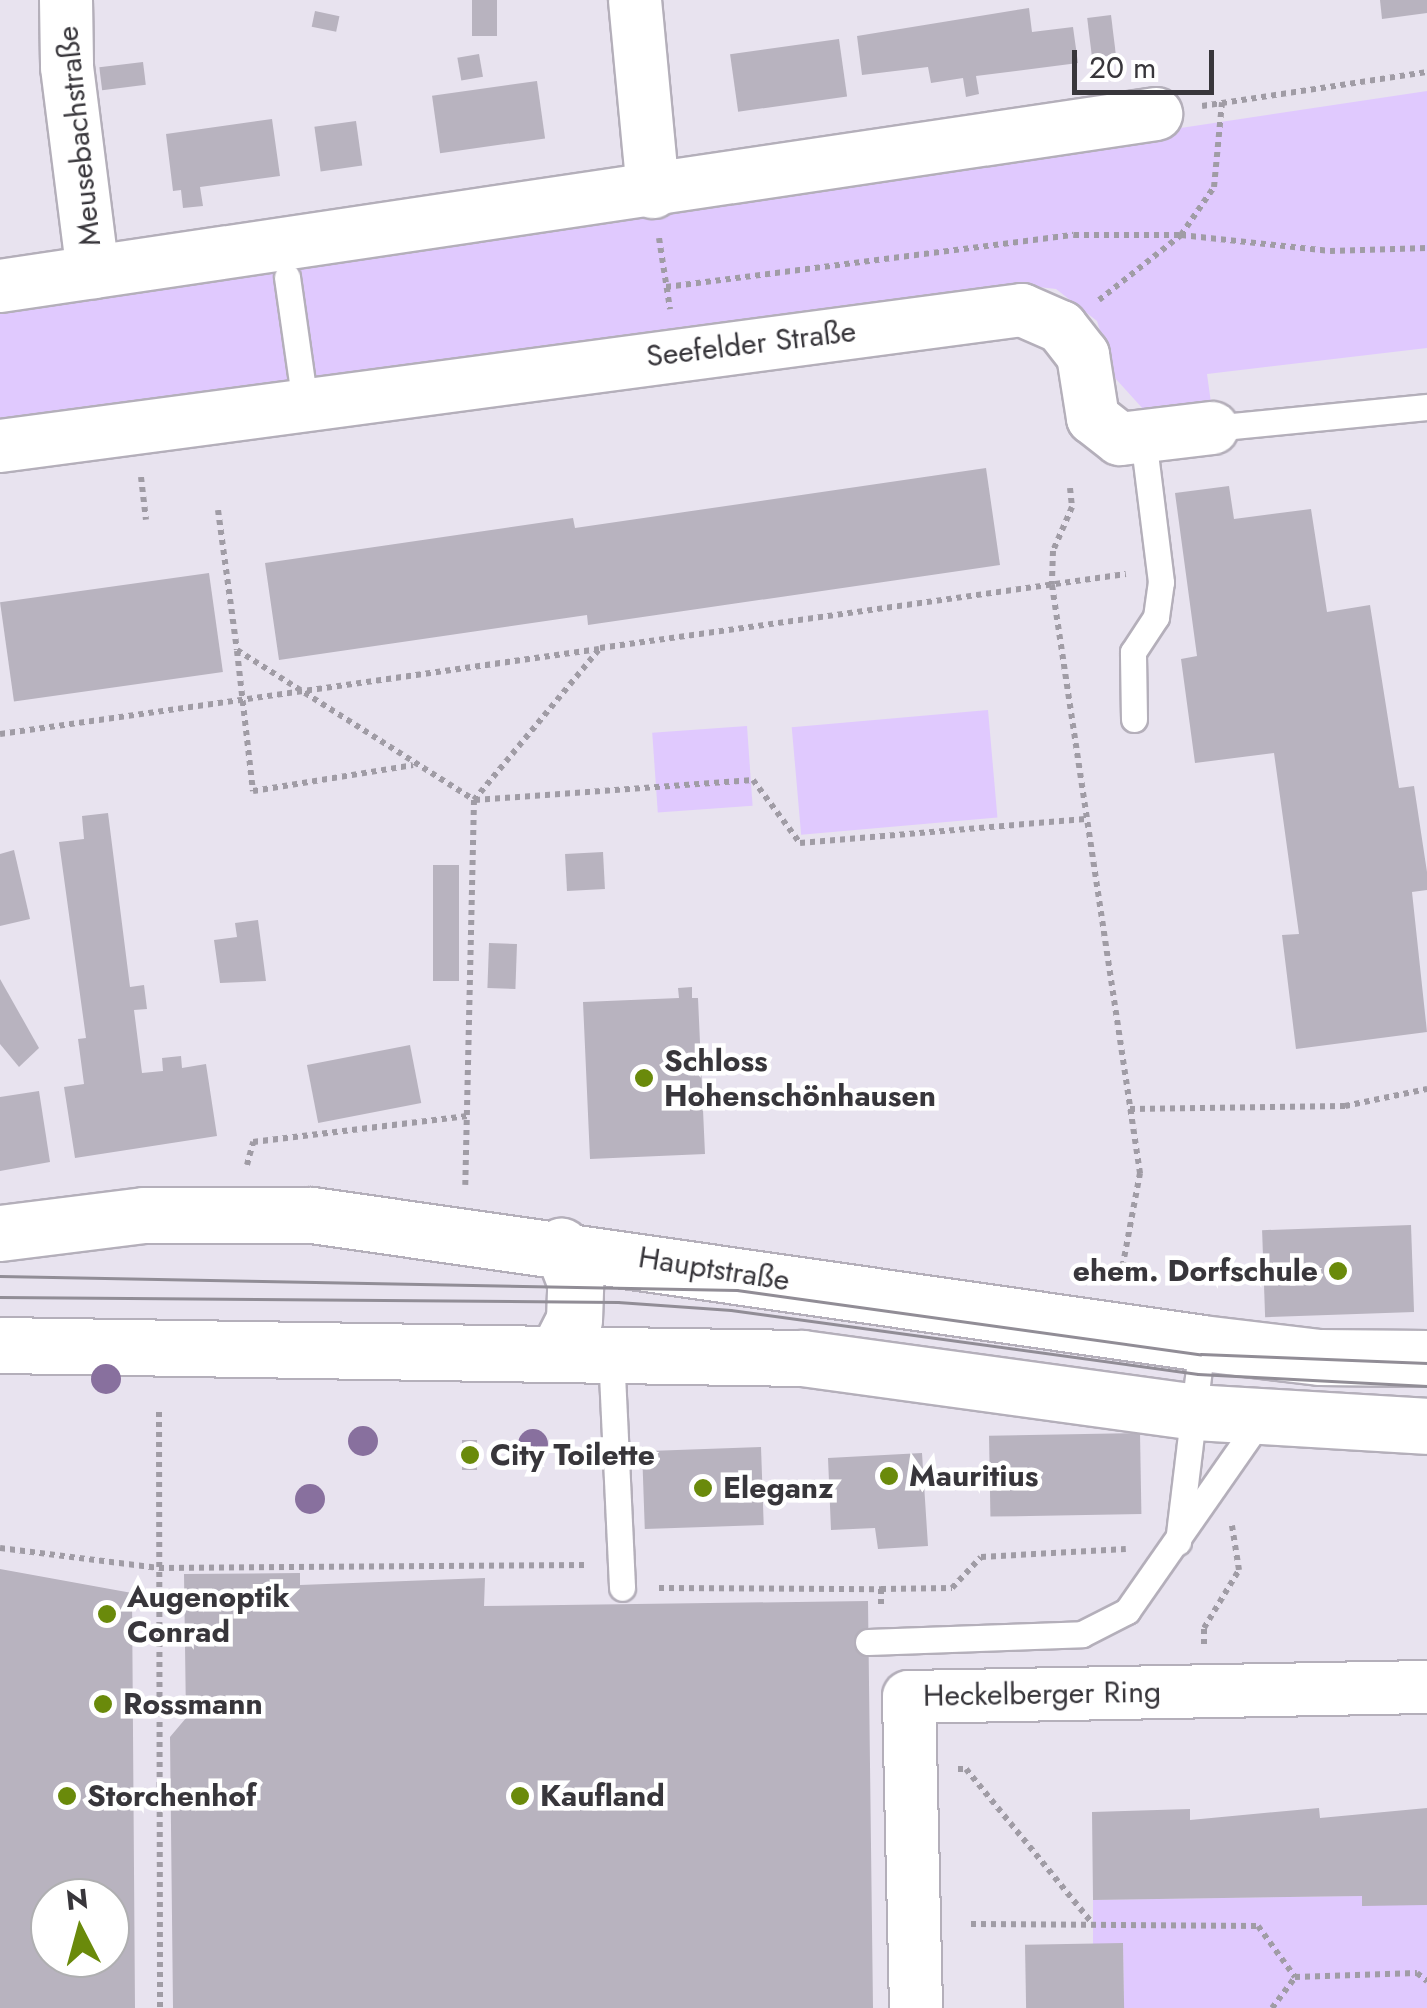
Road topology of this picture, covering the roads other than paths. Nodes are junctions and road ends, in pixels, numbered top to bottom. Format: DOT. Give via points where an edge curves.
graph roads {
  1 [pos="66,0"];
  2 [pos="635,0"];
  3 [pos="1156,114"];
  4 [pos="652,192"];
  5 [pos="93,272"];
  6 [pos="287,277"];
  7 [pos="0,286"];
  8 [pos="305,404"];
  9 [pos="1427,406"];
  10 [pos="1212,428"];
  11 [pos="1143,436"];
  12 [pos="0,446"];
  13 [pos="1134,719"];
  14 [pos="0,1234"];
  15 [pos="561,1246"];
  16 [pos="1202,1342"];
  17 [pos="0,1346"];
  18 [pos="557,1352"];
  19 [pos="611,1352"];
  20 [pos="1427,1358"];
  21 [pos="1194,1412"];
  22 [pos="1261,1419"];
  23 [pos="1427,1426"];
  24 [pos="1177,1546"];
  25 [pos="622,1588"];
  26 [pos="875,1641"];
  27 [pos="1427,1687"];
  28 [pos="916,2008"];
  1 -- 5 [label="street, Meusebachstraße" via="67,68"];
  2 -- 4 [label="street"];
  3 -- 4 [label="street"];
  4 -- 5 [label="street"];
  5 -- 7 [label="street"];
  6 -- 8 [label="lane"];
  8 -- 11 [label="street, Seefelder Straße" via="1022,310 1061,327 1083,355 1093,418 1120,439"];
  8 -- 12 [label="street, Seefelder Straße"];
  9 -- 10 [label="lane"];
  10 -- 11 [label="street"];
  11 -- 13 [label="lane" via="1160,569 1156,617 1133,652"];
  14 -- 15 [label="main road, Hauptstraße" via="144,1216 312,1215"];
  15 -- 16 [label="main road, Hauptstraße"];
  15 -- 18 [label="main road" via="575,1282 574,1320"];
  16 -- 20 [label="main road, Hauptstraße" via="1319,1357"];
  16 -- 21 [label="lane"];
  17 -- 18 [label="main road"];
  18 -- 19 [label="main road"];
  19 -- 21 [label="main road" via="872,1363"];
  19 -- 25 [label="lane"];
  21 -- 22 [label="main road"];
  21 -- 24 [label="lane"];
  22 -- 23 [label="main road"];
  22 -- 24 [label="lane"];
  24 -- 26 [label="lane" via="1128,1611 1082,1634"];
  27 -- 28 [label="street, Heckelberger Ring" via="908,1697"];
}
